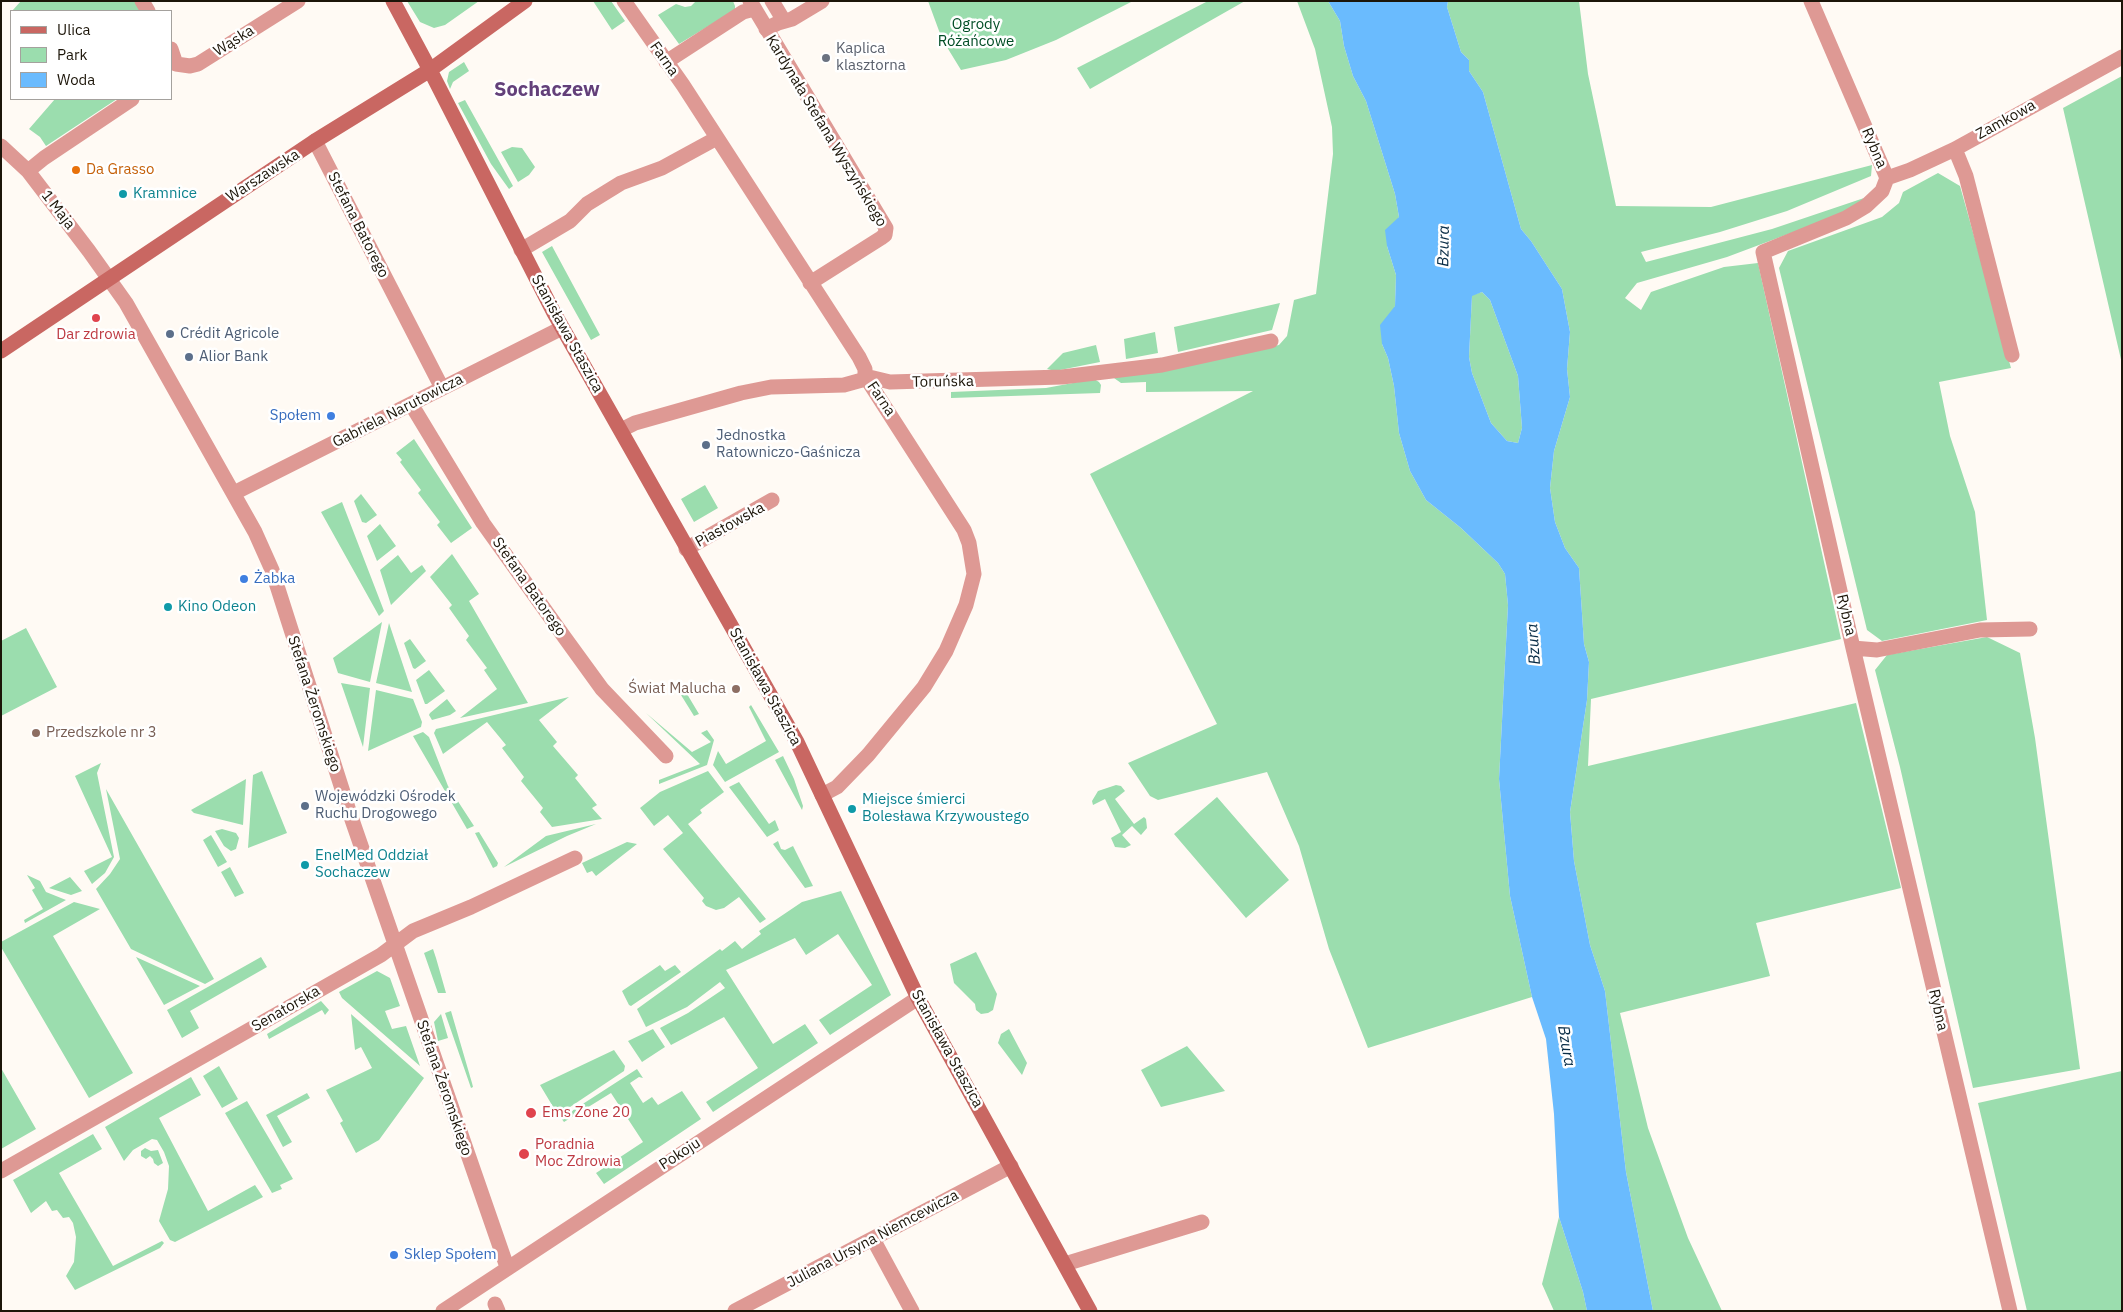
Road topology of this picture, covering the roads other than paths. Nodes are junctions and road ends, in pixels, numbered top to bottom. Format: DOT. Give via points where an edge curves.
graph roads {
  1 [pos="298,1"];
  2 [pos="393,1"];
  3 [pos="525,1"];
  4 [pos="624,1"];
  5 [pos="772,1"];
  6 [pos="822,1"];
  7 [pos="1811,1"];
  8 [pos="752,5"];
  9 [pos="784,21"];
  10 [pos="766,29"];
  11 [pos="172,55"];
  12 [pos="2122,57"];
  13 [pos="666,62"];
  14 [pos="174,68"];
  15 [pos="430,70"];
  16 [pos="131,100"];
  17 [pos="717,138"];
  18 [pos="315,141"];
  19 [pos="1,146"];
  20 [pos="1955,149"];
  21 [pos="28,171"];
  22 [pos="1887,178"];
  23 [pos="521,250"];
  24 [pos="109,278"];
  25 [pos="810,283"];
  26 [pos="562,328"];
  27 [pos="1271,341"];
  28 [pos="1,351"];
  29 [pos="2012,355"];
  30 [pos="865,376"];
  31 [pos="442,388"];
  32 [pos="411,404"];
  33 [pos="621,430"];
  34 [pos="234,493"];
  35 [pos="772,500"];
  36 [pos="686,549"];
  37 [pos="2030,629"];
  38 [pos="1853,648"];
  39 [pos="666,756"];
  40 [pos="822,795"];
  41 [pos="575,858"];
  42 [pos="395,944"];
  43 [pos="918,998"];
  44 [pos="1011,1166"];
  45 [pos="1,1171"];
  46 [pos="1202,1222"];
  47 [pos="873,1239"];
  48 [pos="1065,1264"];
  49 [pos="507,1267"];
  50 [pos="443,1311"];
  51 [pos="735,1311"];
  52 [pos="912,1311"];
  53 [pos="1090,1311"];
  54 [pos="2010,1311"];
  1 -- 14 [label="street, Wąska" via="198,64"];
  2 -- 15 [label="street, Stanisława Staszica"];
  3 -- 15 [label="street, Warszawska"];
  4 -- 13 [label="street, Farna"];
  5 -- 9 [label="street"];
  6 -- 9 [label="street"];
  7 -- 22 [label="street, Rybna"];
  8 -- 10 [label="street, Kardynała Stefana Wyszyńskiego"];
  8 -- 13 [label="street"];
  9 -- 10 [label="street"];
  10 -- 25 [label="street, Kardynała Stefana Wyszyńskiego" via="886,228 881,238"];
  11 -- 14 [label="street"];
  12 -- 20 [label="street, Zamkowa"];
  13 -- 17 [label="street, Farna"];
  15 -- 18 [label="street, Warszawska"];
  15 -- 23 [label="street, Stanisława Staszica"];
  16 -- 21 [label="street"];
  17 -- 23 [label="street" via="662,168 621,183 586,204 570,221"];
  17 -- 25 [label="street, Farna"];
  18 -- 24 [label="street, Warszawska"];
  18 -- 31 [label="street, Stefana Batorego"];
  19 -- 21 [label="street, 1 Maja"];
  20 -- 22 [label="street, Zamkowa"];
  20 -- 29 [label="street" via="1966,176"];
  21 -- 24 [label="street, 1 Maja"];
  22 -- 38 [label="street, Rybna" via="1882,191 1846,218 1763,252"];
  23 -- 26 [label="street, Stanisława Staszica"];
  24 -- 28 [label="street, Warszawska"];
  24 -- 34 [label="street, Stefana Żeromskiego"];
  25 -- 30 [label="street, Farna" via="859,357"];
  26 -- 31 [label="street, Gabriela Narutowicza"];
  26 -- 33 [label="street, Stanisława Staszica"];
  27 -- 30 [label="street, Toruńska" via="1162,365 1062,377 890,382"];
  30 -- 33 [label="street" via="844,385 771,387 741,393 635,423"];
  30 -- 40 [label="street, Farna" via="964,530 974,574 958,628 924,687 868,756 837,788"];
  31 -- 32 [label="street, Gabriela Narutowicza"];
  32 -- 34 [label="street, Gabriela Narutowicza"];
  32 -- 39 [label="street, Stefana Batorego" via="483,523 565,638 602,689"];
  33 -- 36 [label="street, Stanisława Staszica"];
  34 -- 42 [label="street, Stefana Żeromskiego" via="272,570"];
  35 -- 36 [label="street, Piastowska"];
  36 -- 40 [label="street, Stanisława Staszica" via="796,742"];
  37 -- 38 [label="street" via="1980,630 1878,650"];
  38 -- 54 [label="street, Rybna"];
  40 -- 43 [label="street, Stanisława Staszica"];
  41 -- 42 [label="street, Senatorska" via="413,931"];
  42 -- 45 [label="street, Senatorska"];
  42 -- 49 [label="street, Stefana Żeromskiego"];
  43 -- 44 [label="street, Stanisława Staszica"];
  43 -- 49 [label="street, Pokoju"];
  44 -- 47 [label="street, Juliana Ursyna Niemcewicza"];
  44 -- 48 [label="street, Stanisława Staszica"];
  46 -- 48 [label="street"];
  47 -- 51 [label="street, Juliana Ursyna Niemcewicza"];
  47 -- 52 [label="street"];
  48 -- 53 [label="street, Stanisława Staszica"];
  49 -- 50 [label="street, Pokoju"];
}
